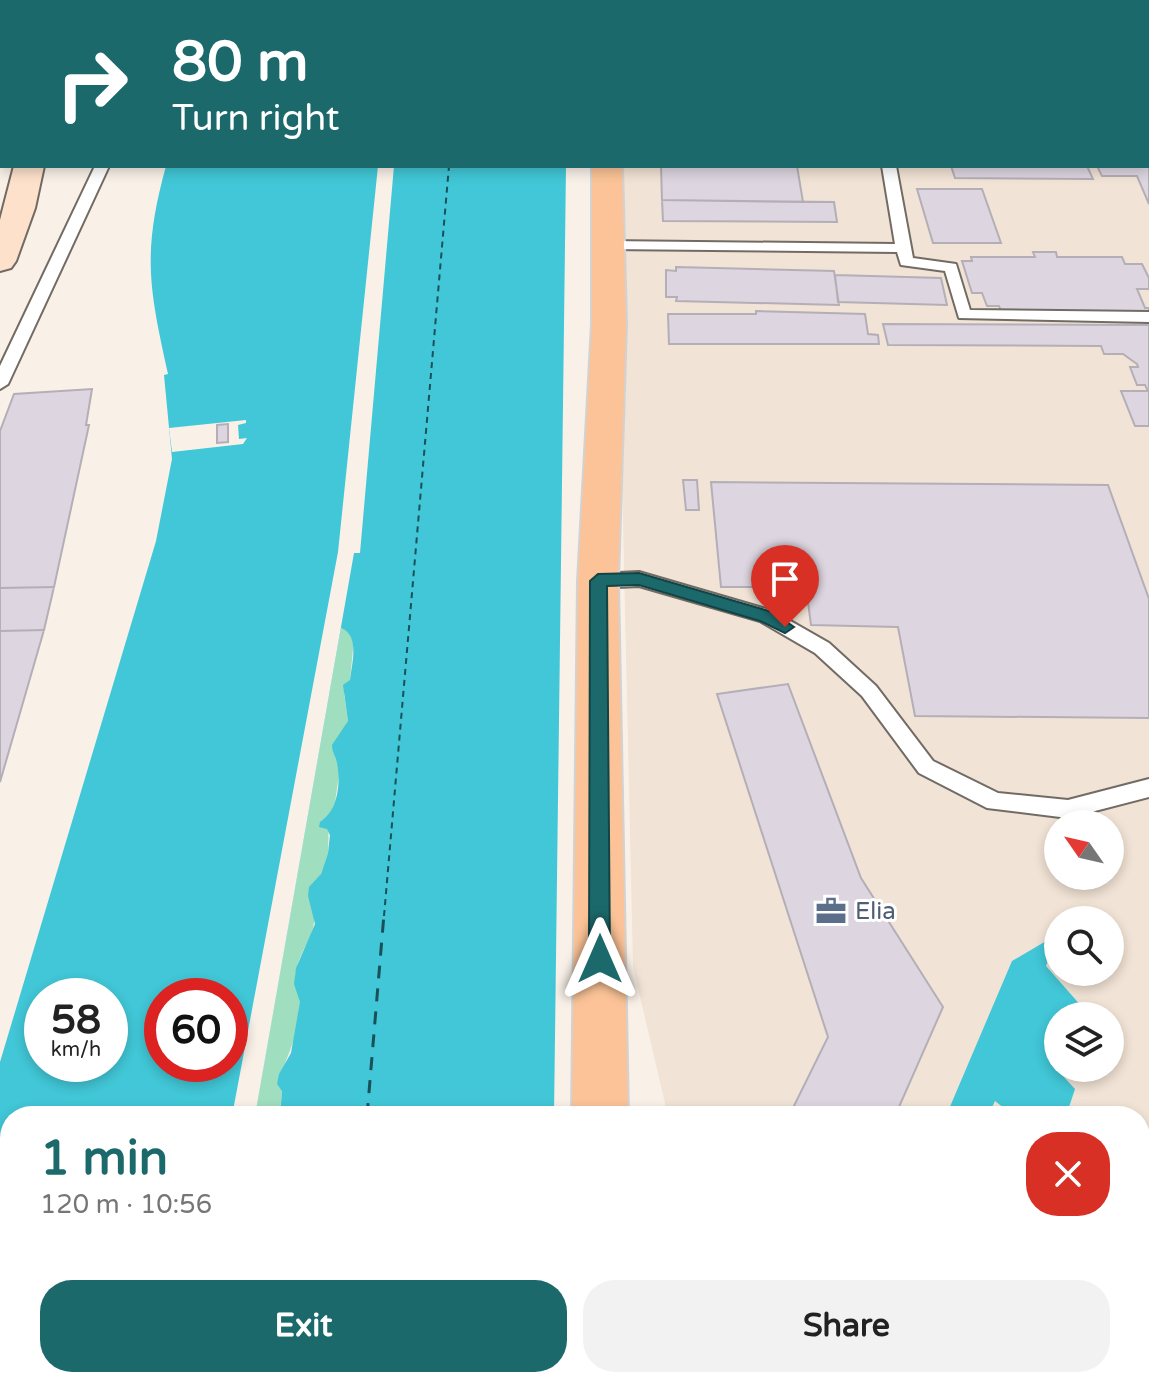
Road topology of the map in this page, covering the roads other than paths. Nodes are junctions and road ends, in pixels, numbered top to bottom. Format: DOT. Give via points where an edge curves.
graph roads {
  1 [pos="29,168"];
  2 [pos="101,168"];
  3 [pos="607,168"];
  4 [pos="889,168"];
  5 [pos="607,245"];
  6 [pos="904,248"];
  7 [pos="0,261"];
  8 [pos="1149,317"];
  9 [pos="0,384"];
  10 [pos="598,581"];
  11 [pos="1149,788"];
  12 [pos="600,1106"];
  1 -- 7 [label="main road"];
  2 -- 9 [label="lane"];
  3 -- 5 [label="main road"];
  4 -- 6 [label="lane"];
  5 -- 6 [label="lane"];
  5 -- 10 [label="main road" via="609,324"];
  6 -- 8 [label="lane" via="906,262 951,267 964,315"];
  10 -- 11 [label="lane" via="639,579 766,616 822,648 869,691 926,767 995,802 1068,809"];
  10 -- 12 [label="main road"];
}
